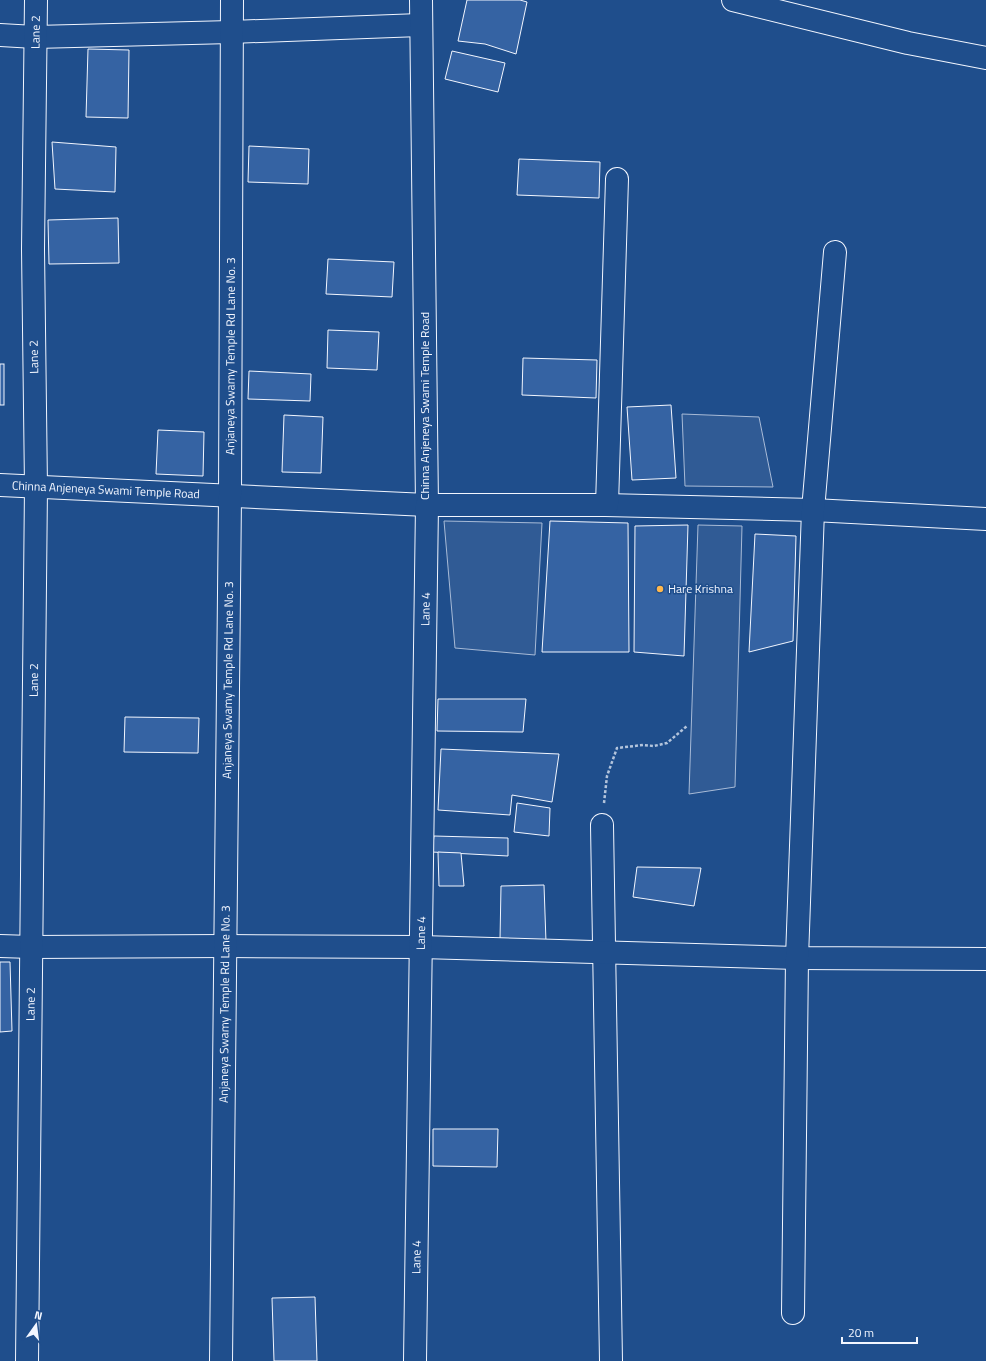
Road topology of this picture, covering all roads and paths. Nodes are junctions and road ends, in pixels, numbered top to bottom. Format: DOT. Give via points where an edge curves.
graph roads {
  1 [pos="36,0"];
  2 [pos="232,0"];
  3 [pos="421,0"];
  4 [pos="734,0"];
  5 [pos="420,25"];
  6 [pos="231,32"];
  7 [pos="0,35"];
  8 [pos="35,37"];
  9 [pos="986,58"];
  10 [pos="617,179"];
  11 [pos="834,252"];
  12 [pos="0,485"];
  13 [pos="36,487"];
  14 [pos="230,497"];
  15 [pos="427,505"];
  16 [pos="604,505"];
  17 [pos="813,510"];
  18 [pos="986,519"];
  19 [pos="687,726"];
  20 [pos="603,817"];
  21 [pos="0,946"];
  22 [pos="225,946"];
  23 [pos="31,947"];
  24 [pos="421,947"];
  25 [pos="604,953"];
  26 [pos="797,958"];
  27 [pos="986,958"];
  28 [pos="794,1313"];
  29 [pos="27,1361"];
  30 [pos="221,1361"];
  31 [pos="415,1361"];
  32 [pos="611,1361"];
  1 -- 8 [label="street, Lane 2"];
  2 -- 6 [label="street, Anjaneya Swamy Temple Rd Lane No. 3"];
  3 -- 5 [label="street, Chinna Anjeneya Swami Temple Road"];
  4 -- 9 [label="street" via="908,43"];
  5 -- 6 [label="street"];
  5 -- 15 [label="street, Chinna Anjeneya Swami Temple Road"];
  6 -- 8 [label="street"];
  6 -- 14 [label="street, Anjaneya Swamy Temple Rd Lane No. 3"];
  7 -- 8 [label="street"];
  8 -- 13 [label="street, Lane 2" via="33,249"];
  10 -- 16 [label="street" via="607,505"];
  11 -- 17 [label="street"];
  12 -- 13 [label="street, Chinna Anjeneya Swami Temple Road"];
  13 -- 14 [label="street, Chinna Anjeneya Swami Temple Road"];
  13 -- 23 [label="street, Lane 2"];
  14 -- 15 [label="street, Chinna Anjeneya Swami Temple Road"];
  14 -- 22 [label="street, Anjaneya Swamy Temple Rd Lane No. 3"];
  15 -- 16 [label="street"];
  15 -- 24 [label="street, Lane 4"];
  16 -- 17 [label="street"];
  17 -- 18 [label="street"];
  17 -- 26 [label="street"];
  19 -- 20 [label="path" via="667,743 617,748 607,776"];
  20 -- 25 [label="street"];
  21 -- 23 [label="street"];
  22 -- 23 [label="street"];
  22 -- 24 [label="street"];
  22 -- 30 [label="street, Anjaneya Swamy Temple Rd Lane No. 3"];
  23 -- 29 [label="street, Lane 2"];
  24 -- 25 [label="street"];
  24 -- 31 [label="street, Lane 4"];
  25 -- 26 [label="street"];
  25 -- 32 [label="street"];
  26 -- 27 [label="street"];
  26 -- 28 [label="street"];
}
